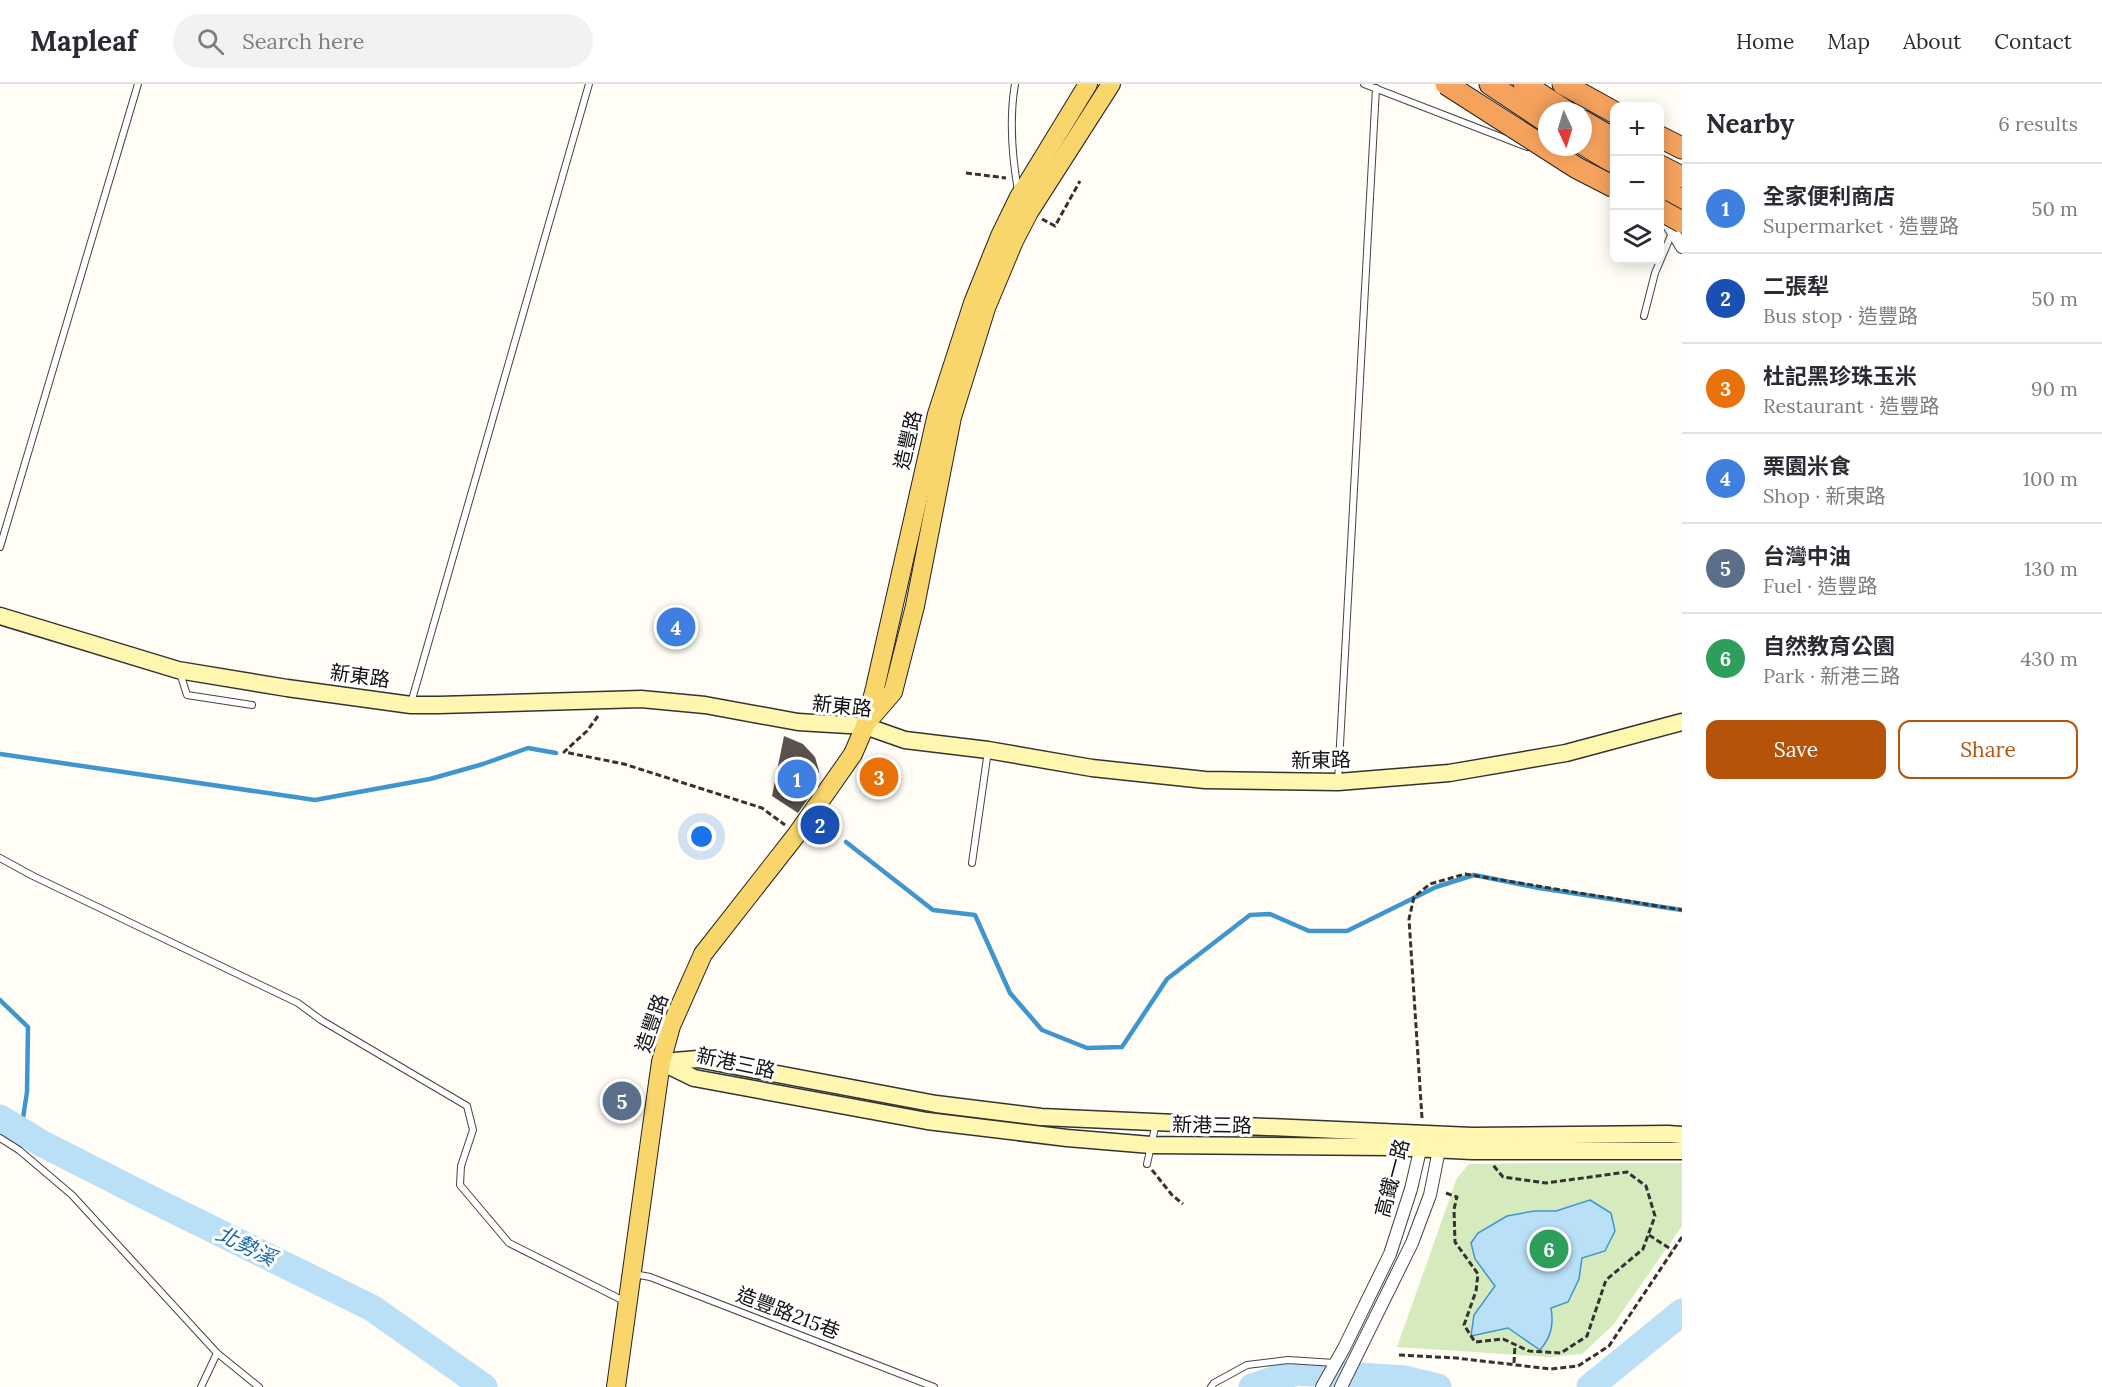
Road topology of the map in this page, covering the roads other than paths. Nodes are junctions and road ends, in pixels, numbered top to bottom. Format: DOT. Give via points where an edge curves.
graph roads {
  1 [pos="138,84"];
  2 [pos="589,84"];
  3 [pos="1016,84"];
  4 [pos="1088,84"];
  5 [pos="1111,84"];
  6 [pos="1364,84"];
  7 [pos="1446,84"];
  8 [pos="1490,84"];
  9 [pos="1516,84"];
  10 [pos="1524,84"];
  11 [pos="1563,84"];
  12 [pos="1376,88"];
  13 [pos="1543,102"];
  14 [pos="1552,102"];
  15 [pos="1610,110"];
  16 [pos="1538,116"];
  17 [pos="1592,126"];
  18 [pos="1592,134"];
  19 [pos="1610,137"];
  20 [pos="1664,139"];
  21 [pos="1610,146"];
  22 [pos="1682,148"];
  23 [pos="1592,150"];
  24 [pos="1610,161"];
  25 [pos="1664,168"];
  26 [pos="1682,177"];
  27 [pos="1610,179"];
  28 [pos="1610,185"];
  29 [pos="1024,191"];
  30 [pos="1664,191"];
  31 [pos="1682,200"];
  32 [pos="1660,210"];
  33 [pos="1677,227"];
  34 [pos="1682,247"];
  35 [pos="1644,316"];
  36 [pos="0,547"];
  37 [pos="0,616"];
  38 [pos="178,670"];
  39 [pos="252,705"];
  40 [pos="411,705"];
  41 [pos="1682,722"];
  42 [pos="865,726"];
  43 [pos="988,750"];
  44 [pos="1338,782"];
  45 [pos="0,858"];
  46 [pos="972,863"];
  47 [pos="661,1062"];
  48 [pos="1156,1122"];
  49 [pos="1682,1135"];
  50 [pos="0,1138"];
  51 [pos="1422,1142"];
  52 [pos="1151,1145"];
  53 [pos="1439,1150"];
  54 [pos="1682,1151"];
  55 [pos="1147,1164"];
  56 [pos="630,1274"];
  57 [pos="628,1303"];
  58 [pos="217,1353"];
  59 [pos="1336,1363"];
  60 [pos="201,1387"];
  61 [pos="259,1387"];
  62 [pos="616,1387"];
  63 [pos="934,1387"];
  64 [pos="1211,1387"];
  65 [pos="1322,1387"];
  66 [pos="1341,1387"];
  1 -- 36 [label="lane"];
  2 -- 40 [label="lane"];
  3 -- 29 [label="lane" via="1012,137"];
  4 -- 29 [label="main road"];
  5 -- 29 [label="main road, 造豐路" via="1047,186"];
  6 -- 12 [label="lane"];
  7 -- 28 [label="highway, bridge"];
  8 -- 16 [label="highway"];
  9 -- 13 [label="street"];
  10 -- 14 [label="highway"];
  11 -- 15 [label="highway"];
  12 -- 27 [label="lane"];
  12 -- 44 [label="lane"];
  17 -- 19 [label="highway"];
  18 -- 21 [label="street"];
  20 -- 22 [label="highway"];
  23 -- 24 [label="highway"];
  25 -- 26 [label="highway"];
  29 -- 42 [label="main road, 造豐路" via="1014,241 986,308 952,417 915,606 893,693"];
  30 -- 31 [label="highway"];
  32 -- 33 [label="highway, bridge"];
  33 -- 34 [label="street"];
  33 -- 35 [label="lane" via="1655,273"];
  37 -- 38 [label="street, 新東路"];
  38 -- 39 [label="lane" via="187,695"];
  38 -- 40 [label="street, 新東路"];
  40 -- 42 [label="street, 新東路" via="641,699 705,705 798,722"];
  41 -- 44 [label="street, 新東路" via="1566,753 1449,773"];
  42 -- 43 [label="street, 新東路" via="905,740"];
  42 -- 47 [label="main road, 造豐路" via="853,754 703,954 671,1026"];
  43 -- 44 [label="street, 新東路" via="1092,768 1205,780"];
  43 -- 46 [label="lane"];
  45 -- 57 [label="lane" via="298,1003 467,1106 474,1130 461,1166 460,1185 509,1243"];
  47 -- 48 [label="street, 新港三路" via="699,1059 936,1104 1029,1116"];
  47 -- 52 [label="street, 新港三路" via="694,1078 927,1121"];
  47 -- 56 [label="main road, 造豐路"];
  48 -- 51 [label="street, 新港三路"];
  48 -- 52 [label="lane"];
  49 -- 51 [label="street, 新港三路" via="1470,1136"];
  50 -- 58 [label="lane" via="72,1195"];
  51 -- 52 [label="street, 新港三路" via="1390,1147"];
  51 -- 53 [label="street, 新港三路"];
  51 -- 59 [label="street, 高鐵一路" via="1390,1254"];
  52 -- 55 [label="lane"];
  53 -- 54 [label="street, 新港三路"];
  53 -- 66 [label="street, 高鐵一路" via="1430,1194 1412,1243"];
  56 -- 57 [label="main road, 造豐路"];
  56 -- 63 [label="lane, 造豐路215巷" via="650,1277"];
  57 -- 62 [label="main road, 造豐路"];
  58 -- 60 [label="lane"];
  58 -- 61 [label="lane"];
  59 -- 64 [label="lane" via="1288,1360 1247,1365"];
  59 -- 65 [label="street, 高鐵一路"];
}
